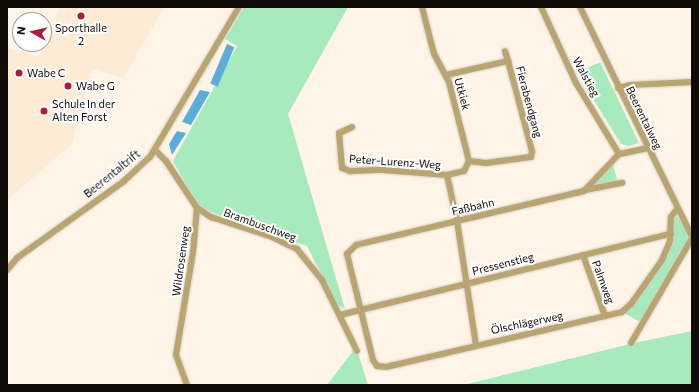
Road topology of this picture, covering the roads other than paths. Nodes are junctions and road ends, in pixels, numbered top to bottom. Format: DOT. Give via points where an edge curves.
graph roads {
  1 [pos="239,7"];
  2 [pos="422,7"];
  3 [pos="541,7"];
  4 [pos="580,7"];
  5 [pos="505,51"];
  6 [pos="508,61"];
  7 [pos="446,75"];
  8 [pos="692,82"];
  9 [pos="618,88"];
  10 [pos="352,127"];
  11 [pos="648,148"];
  12 [pos="155,150"];
  13 [pos="619,154"];
  14 [pos="469,160"];
  15 [pos="447,175"];
  16 [pos="622,183"];
  17 [pos="584,191"];
  18 [pos="197,208"];
  19 [pos="677,209"];
  20 [pos="457,221"];
  21 [pos="671,234"];
  22 [pos="692,237"];
  23 [pos="583,255"];
  24 [pos="8,266"];
  25 [pos="467,284"];
  26 [pos="360,309"];
  27 [pos="340,315"];
  28 [pos="605,316"];
  29 [pos="631,343"];
  30 [pos="476,345"];
  31 [pos="357,351"];
  32 [pos="187,385"];
  1 -- 12 [label="street, Beerentaltrift"];
  2 -- 7 [label="street, Utkiek" via="434,54"];
  3 -- 13 [label="street, Walstieg" via="576,83"];
  4 -- 9 [label="street, Beerentalweg"];
  5 -- 6 [label="street"];
  6 -- 7 [label="street"];
  6 -- 14 [label="street, Fierabendgang" via="532,152 531,157 486,163"];
  7 -- 14 [label="street, Utkiek"];
  8 -- 9 [label="street" via="630,85"];
  9 -- 11 [label="street, Beerentalweg"];
  10 -- 15 [label="street, Peter-Lurenz-Weg" via="339,133 342,168 350,171 383,170"];
  11 -- 13 [label="street"];
  11 -- 19 [label="street, Beerentalweg"];
  12 -- 18 [label="street" via="166,161"];
  12 -- 24 [label="street, Beerentaltrift" via="124,181"];
  13 -- 17 [label="street"];
  14 -- 15 [label="street" via="464,171"];
  15 -- 20 [label="street"];
  16 -- 17 [label="street, Faßbahn"];
  17 -- 20 [label="street, Faßbahn"];
  18 -- 27 [label="street, Brambuschweg" via="210,217 270,236 297,249 322,280"];
  18 -- 32 [label="street, Wildrosenweg" via="194,252 176,355"];
  19 -- 21 [label="street, Ölschlägerweg" via="671,217"];
  19 -- 22 [label="street, Beerentalweg"];
  20 -- 25 [label="street"];
  20 -- 26 [label="street, Faßbahn" via="356,246 347,254"];
  21 -- 23 [label="street, Pressenstieg"];
  21 -- 28 [label="street, Ölschlägerweg" via="668,249 662,260 631,304 622,312"];
  22 -- 29 [label="street, Beerentalweg"];
  23 -- 25 [label="street, Pressenstieg"];
  23 -- 28 [label="street, Palmweg"];
  25 -- 26 [label="street, Pressenstieg"];
  25 -- 30 [label="street"];
  26 -- 27 [label="street, Pressenstieg"];
  26 -- 30 [label="street, Ölschlägerweg" via="373,360 377,366 386,367"];
  27 -- 31 [label="street, Brambuschweg"];
  28 -- 30 [label="street, Ölschlägerweg"];
}
